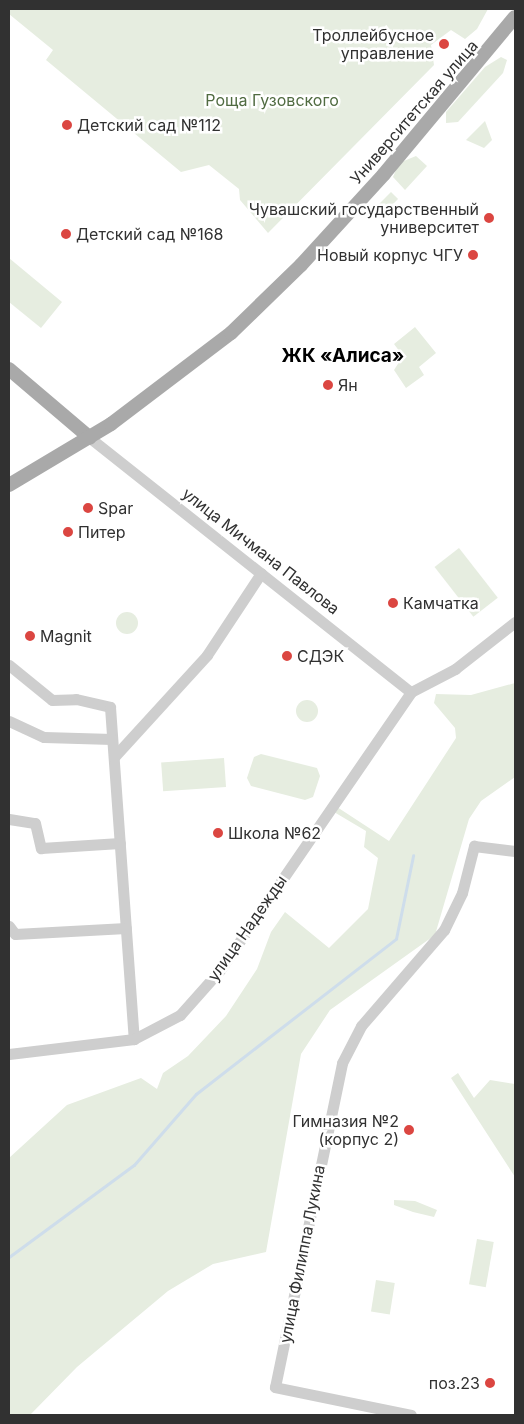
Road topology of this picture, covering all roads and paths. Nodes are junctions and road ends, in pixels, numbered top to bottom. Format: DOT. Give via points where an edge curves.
graph roads {
  1 [pos="511,9"];
  2 [pos="515,12"];
  3 [pos="515,17"];
  4 [pos="494,40"];
  5 [pos="9,368"];
  6 [pos="9,379"];
  7 [pos="84,434"];
  8 [pos="9,475"];
  9 [pos="9,485"];
  10 [pos="261,574"];
  11 [pos="515,622"];
  12 [pos="9,665"];
  13 [pos="411,692"];
  14 [pos="9,721"];
  15 [pos="112,739"];
  16 [pos="114,757"];
  17 [pos="9,819"];
  18 [pos="120,843"];
  19 [pos="515,851"];
  20 [pos="9,926"];
  21 [pos="126,928"];
  22 [pos="134,1039"];
  23 [pos="9,1054"];
  24 [pos="411,1415"];
  1 -- 2 [label="main road"];
  1 -- 4 [label="main road, Университетская улица"];
  3 -- 4 [label="main road, Университетская улица"];
  4 -- 7 [label="main road, Университетская улица" via="328,230 249,311 173,380"];
  5 -- 7 [label="main road, улица Мичмана Павлова"];
  6 -- 7 [label="main road, улица Мичмана Павлова"];
  7 -- 8 [label="main road, Университетская улица"];
  7 -- 9 [label="main road, Университетская улица"];
  7 -- 10 [label="street, улица Мичмана Павлова"];
  10 -- 13 [label="street, улица Мичмана Павлова"];
  10 -- 16 [label="street" via="207,655"];
  11 -- 13 [label="street" via="456,669"];
  12 -- 15 [label="street" via="52,700 76,699 110,707"];
  13 -- 22 [label="street, улица Надежды" via="220,970 180,1016"];
  14 -- 15 [label="street" via="44,737"];
  15 -- 16 [label="street"];
  16 -- 18 [label="street"];
  17 -- 18 [label="street" via="35,823 41,848"];
  18 -- 21 [label="street"];
  19 -- 24 [label="street, улица Филиппа Лукина" via="474,846 462,892 444,930 361,1026 342,1063 275,1387"];
  20 -- 21 [label="street" via="15,934"];
  21 -- 22 [label="street"];
  22 -- 23 [label="street, улица Надежды"];
}
